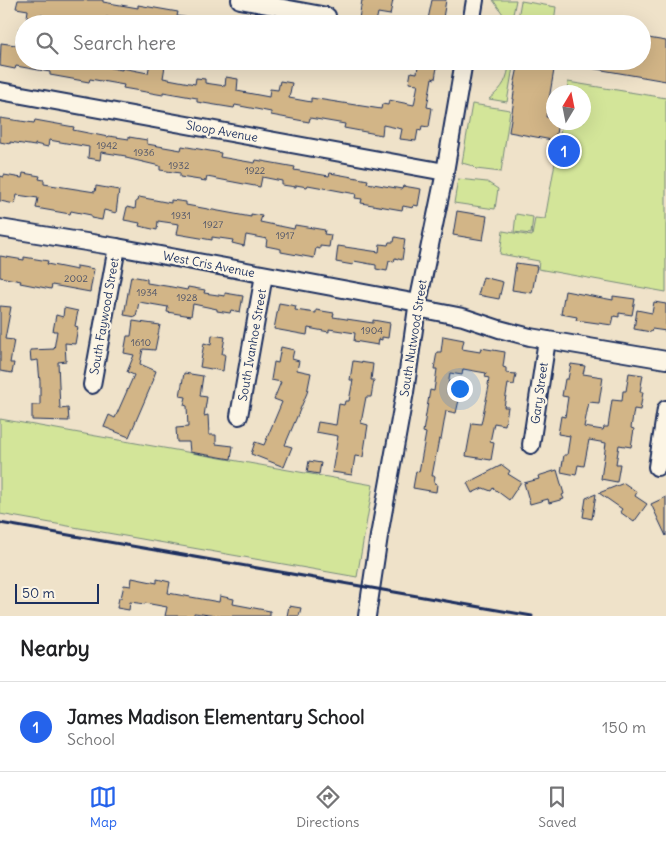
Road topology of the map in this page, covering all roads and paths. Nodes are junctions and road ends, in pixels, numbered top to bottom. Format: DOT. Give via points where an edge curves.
graph roads {
  1 [pos="240,0"];
  2 [pos="475,0"];
  3 [pos="322,15"];
  4 [pos="472,15"];
  5 [pos="462,70"];
  6 [pos="0,91"];
  7 [pos="445,172"];
  8 [pos="0,228"];
  9 [pos="117,247"];
  10 [pos="264,275"];
  11 [pos="418,305"];
  12 [pos="547,340"];
  13 [pos="666,360"];
  14 [pos="92,385"];
  15 [pos="666,409"];
  16 [pos="239,416"];
  17 [pos="531,445"];
  18 [pos="657,467"];
  19 [pos="367,616"];
  1 -- 3 [label="street"];
  2 -- 4 [label="street"];
  5 -- 7 [label="street, South Nutwood Street"];
  6 -- 7 [label="street, Sloop Avenue"];
  7 -- 11 [label="street, South Nutwood Street"];
  8 -- 9 [label="street, West Cris Avenue"];
  9 -- 10 [label="street, West Cris Avenue"];
  9 -- 14 [label="street, South Faywood Street"];
  10 -- 11 [label="street, West Cris Avenue"];
  10 -- 16 [label="street, South Ivanhoe Street"];
  11 -- 12 [label="street, West Cris Avenue" via="514,334"];
  11 -- 19 [label="street, South Nutwood Street"];
  12 -- 13 [label="street, West Cris Avenue"];
  12 -- 17 [label="street, Gary Street"];
  15 -- 18 [label="street"];
}
